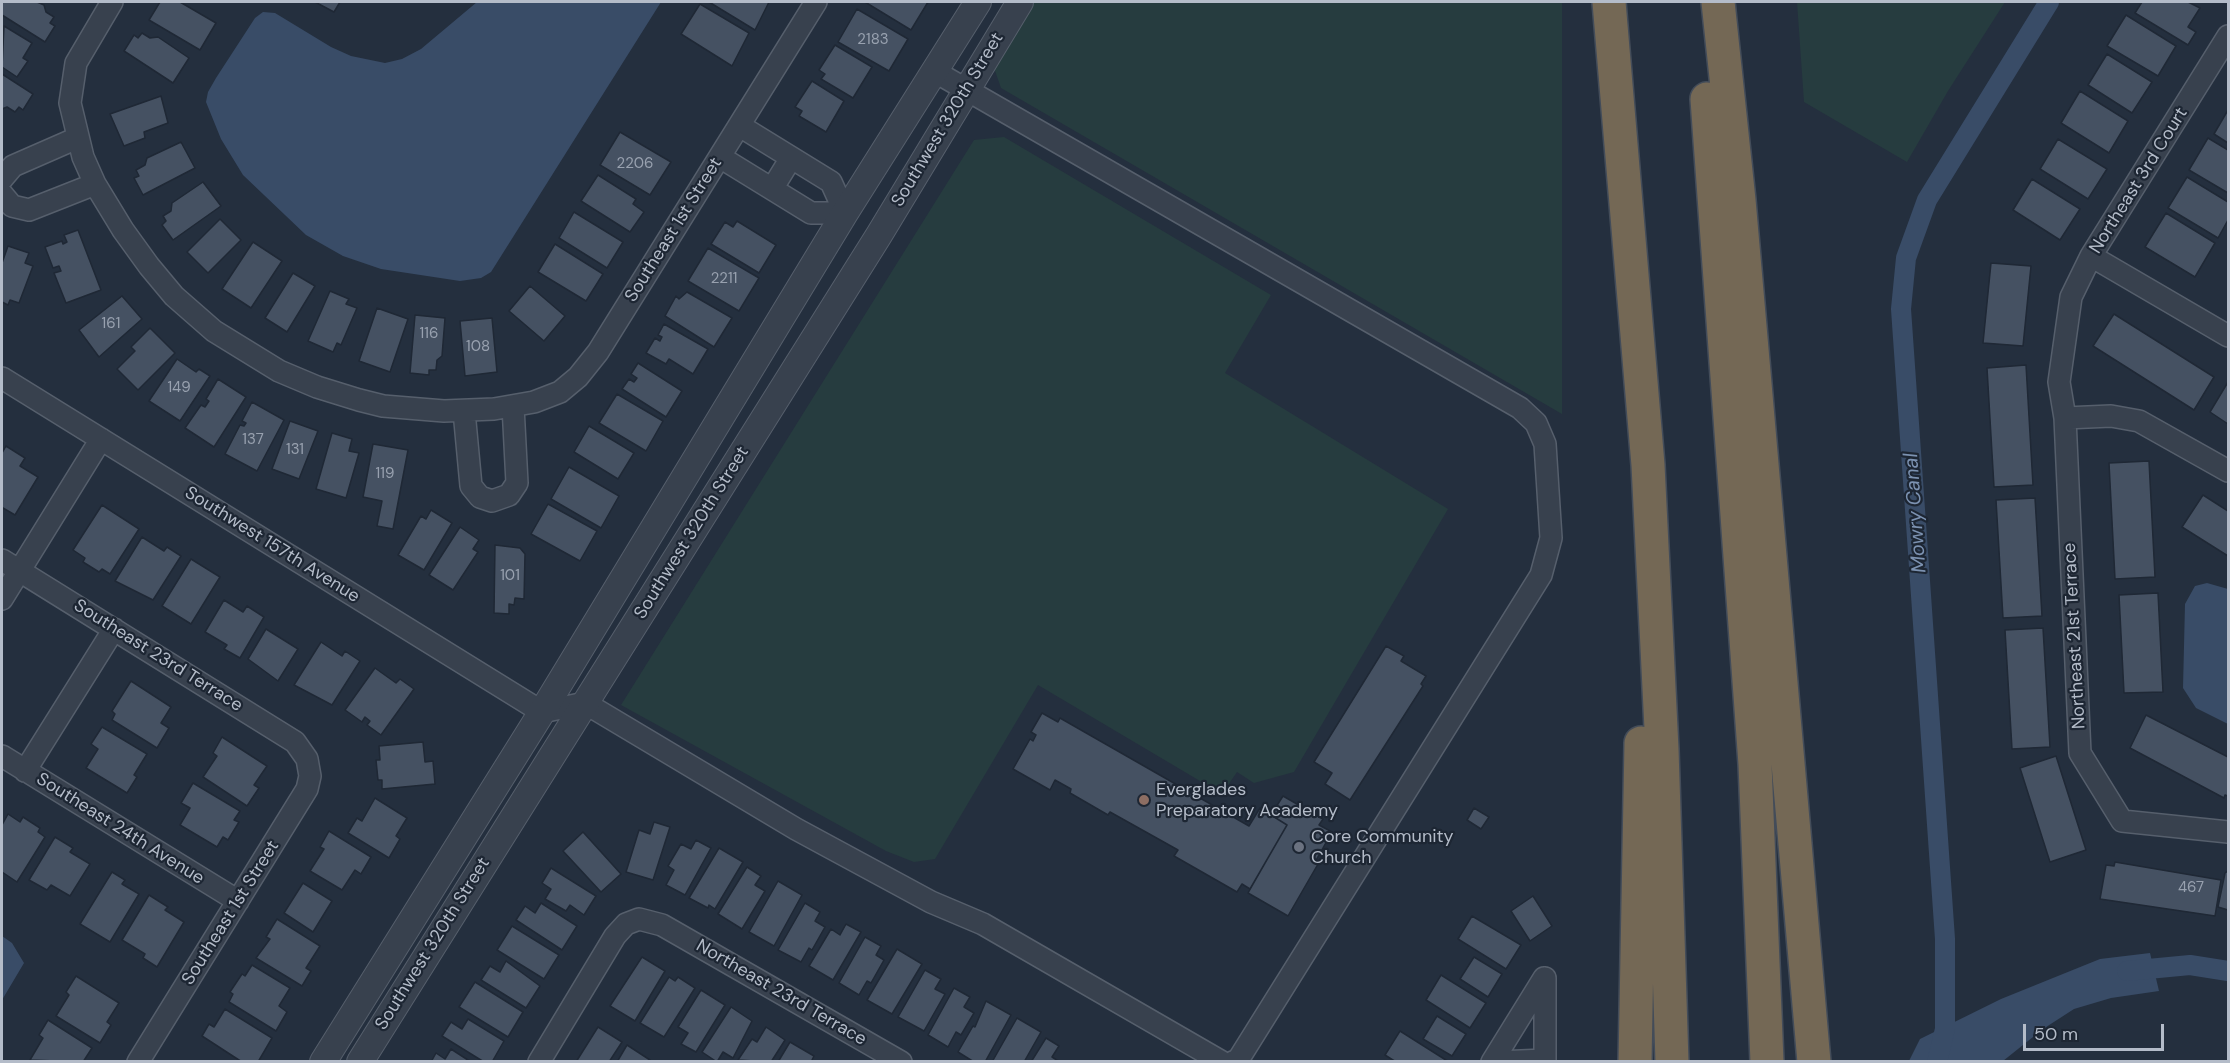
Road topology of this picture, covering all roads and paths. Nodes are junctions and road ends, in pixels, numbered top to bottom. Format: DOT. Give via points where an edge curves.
graph roads {
  1 [pos="112,2"];
  2 [pos="816,2"];
  3 [pos="978,2"];
  4 [pos="1020,2"];
  5 [pos="1609,2"];
  6 [pos="1700,2"];
  7 [pos="1718,2"];
  8 [pos="2229,36"];
  9 [pos="934,71"];
  10 [pos="965,90"];
  11 [pos="740,126"];
  12 [pos="80,147"];
  13 [pos="720,157"];
  14 [pos="791,158"];
  15 [pos="2,179"];
  16 [pos="95,184"];
  17 [pos="772,189"];
  18 [pos="2,194"];
  19 [pos="845,213"];
  20 [pos="879,235"];
  21 [pos="2091,256"];
  22 [pos="2064,332"];
  23 [pos="2229,336"];
  24 [pos="2,378"];
  25 [pos="503,408"];
  26 [pos="464,411"];
  27 [pos="2065,418"];
  28 [pos="101,439"];
  29 [pos="1648,465"];
  30 [pos="2229,471"];
  31 [pos="10,565"];
  32 [pos="2,599"];
  33 [pos="114,629"];
  34 [pos="585,703"];
  35 [pos="542,712"];
  36 [pos="2,756"];
  37 [pos="307,759"];
  38 [pos="25,771"];
  39 [pos="2229,832"];
  40 [pos="238,901"];
  41 [pos="138,1062"];
  42 [pos="323,1062"];
  43 [pos="360,1062"];
  44 [pos="539,1062"];
  45 [pos="901,1062"];
  46 [pos="1222,1062"];
  47 [pos="1233,1062"];
  48 [pos="1492,1062"];
  49 [pos="1497,1062"];
  50 [pos="1635,1062"];
  51 [pos="1672,1062"];
  52 [pos="1767,1062"];
  53 [pos="1814,1062"];
  1 -- 12 [label="street, Southeast 1st Street" via="73,72 69,103"];
  2 -- 11 [label="street, Southeast 1st Street"];
  3 -- 9 [label="street, Southwest 320th Street"];
  4 -- 10 [label="street, Southwest 320th Street"];
  5 -- 29 [label="highway"];
  6 -- 52 [label="highway" via="1755,764"];
  7 -- 53 [label="highway" via="1749,306"];
  8 -- 21 [label="street, Northeast 3rd Court"];
  9 -- 10 [label="street"];
  9 -- 19 [label="street, Southwest 320th Street"];
  10 -- 20 [label="street, Southwest 320th Street"];
  10 -- 47 [label="street" via="1520,408 1536,423 1545,444 1551,538 1541,575 1238,1060"];
  11 -- 13 [label="street, Southeast 1st Street"];
  11 -- 14 [label="street"];
  12 -- 15 [label="street" via="12,166"];
  12 -- 16 [label="street, Southeast 1st Street"];
  13 -- 17 [label="street"];
  13 -- 25 [label="street, Southeast 1st Street" via="586,368 560,392"];
  14 -- 17 [label="street"];
  14 -- 19 [label="street" via="831,182"];
  16 -- 18 [label="street" via="29,210 12,206"];
  16 -- 26 [label="street, Southeast 1st Street" via="161,281 201,321 244,352 295,379 359,400 394,407"];
  17 -- 19 [label="street" via="811,213"];
  19 -- 20 [label="street"];
  19 -- 35 [label="street, Southwest 320th Street"];
  20 -- 34 [label="street, Southwest 320th Street"];
  21 -- 22 [label="street, Northeast 3rd Court" via="2071,297"];
  21 -- 23 [label="street"];
  22 -- 27 [label="street, Northeast 21st Terrace" via="2059,382"];
  24 -- 28 [label="street, Southwest 157th Avenue"];
  25 -- 26 [label="street, Southeast 1st Street"];
  25 -- 26 [label="street" via="517,483 509,495 492,501 480,497 471,486"];
  27 -- 30 [label="street" via="2111,416 2139,421"];
  27 -- 39 [label="street, Northeast 21st Terrace" via="2080,753 2122,821"];
  28 -- 31 [label="street" via="44,530"];
  28 -- 35 [label="street, Southwest 157th Avenue"];
  29 -- 50 [label="highway"];
  29 -- 51 [label="highway"];
  31 -- 32 [label="street"];
  31 -- 33 [label="street, Southeast 23rd Terrace"];
  33 -- 37 [label="street, Southeast 23rd Terrace" via="295,742"];
  33 -- 38 [label="street"];
  34 -- 35 [label="street"];
  34 -- 43 [label="street, Southwest 320th Street"];
  34 -- 46 [label="street" via="796,829 932,902 983,924"];
  35 -- 42 [label="street, Southwest 320th Street"];
  36 -- 38 [label="street, Southeast 24th Avenue"];
  37 -- 40 [label="street, Southeast 1st Street" via="307,789"];
  38 -- 40 [label="street, Southeast 24th Avenue"];
  40 -- 41 [label="street, Southeast 1st Street"];
  44 -- 45 [label="street, Northeast 23rd Terrace" via="620,930 639,919 662,925"];
  48 -- 49 [label="street" via="1545,978 1545,1060"];
}
